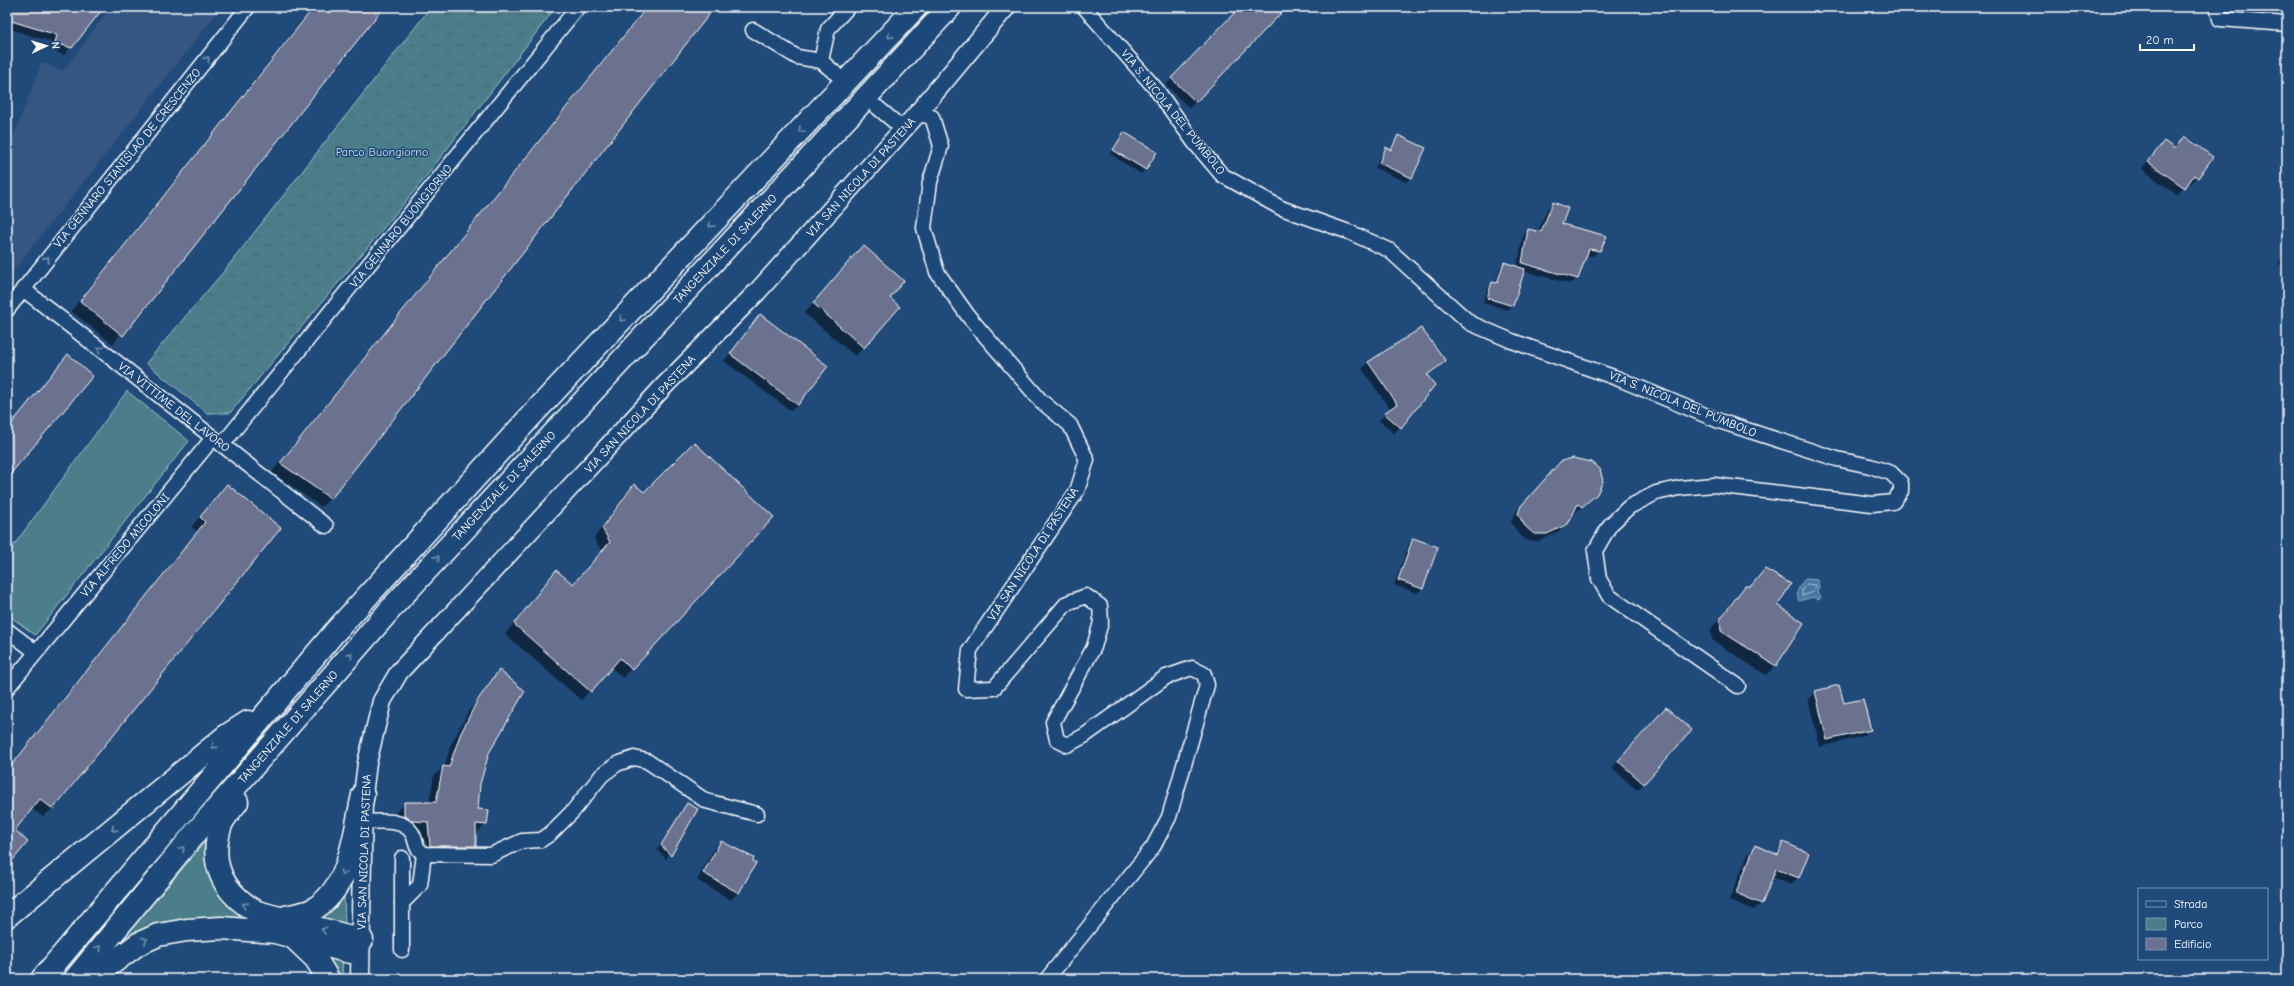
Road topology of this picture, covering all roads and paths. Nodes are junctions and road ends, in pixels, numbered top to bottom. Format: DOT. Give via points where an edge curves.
graph roads {
  1 [pos="248,7"];
  2 [pos="578,7"];
  3 [pos="848,7"];
  4 [pos="916,7"];
  5 [pos="950,7"];
  6 [pos="1006,7"];
  7 [pos="1084,7"];
  8 [pos="2217,7"];
  9 [pos="2287,24"];
  10 [pos="753,30"];
  11 [pos="821,61"];
  12 [pos="835,73"];
  13 [pos="877,107"];
  14 [pos="918,114"];
  15 [pos="904,130"];
  16 [pos="23,289"];
  17 [pos="7,310"];
  18 [pos="218,441"];
  19 [pos="326,526"];
  20 [pos="7,630"];
  21 [pos="36,652"];
  22 [pos="1738,686"];
  23 [pos="7,688"];
  24 [pos="269,708"];
  25 [pos="303,709"];
  26 [pos="363,795"];
  27 [pos="756,814"];
  28 [pos="363,822"];
  29 [pos="424,854"];
  30 [pos="402,858"];
  31 [pos="402,903"];
  32 [pos="7,916"];
  33 [pos="280,918"];
  34 [pos="295,938"];
  35 [pos="361,947"];
  36 [pos="402,950"];
  37 [pos="42,979"];
  38 [pos="75,979"];
  39 [pos="91,979"];
  40 [pos="328,979"];
  41 [pos="360,979"];
  42 [pos="1047,979"];
  16 -- 1 [label="street, VIA GENNARO STANISLAO DE CRESCENZO, one-way"];
  2 -- 18 [label="street, VIA GENNARO BUONGIORNO"];
  3 -- 11 [label="street" via="828,29"];
  4 -- 24 [label="highway, one-way" via="531,416"];
  25 -- 5 [label="highway, TANGENZIALE DI SALERNO, one-way" via="493,496"];
  6 -- 14 [label="street"];
  7 -- 22 [label="street, VIA S. NICOLA DEL PUMBOLO" via="1156,89 1194,142 1222,175 1281,208 1349,232 1390,250 1470,323 1512,341 1619,378 1719,421 1837,459 1890,473 1900,483 1901,491 1893,502 1872,504 1714,485 1680,488 1656,493 1629,507 1610,524 1595,551 1599,579 1610,596"];
  8 -- 9 [label="street" via="2220,19"];
  10 -- 11 [label="street" via="797,57"];
  11 -- 12 [label="street"];
  13 -- 15 [label="street"];
  14 -- 15 [label="street, VIA SAN NICOLA DI PASTENA"];
  14 -- 42 [label="street, VIA SAN NICOLA DI PASTENA" via="932,117 941,146 930,182 924,228 937,272 969,317 1041,400 1070,425 1087,460 1077,491 970,650 966,689 994,688 1067,603 1086,596 1100,606 1101,622 1094,647 1053,722 1057,740 1067,745 1084,736 1166,677 1192,668 1204,674 1207,685 1169,817 1152,847"];
  15 -- 26 [label="street, VIA SAN NICOLA DI PASTENA" via="757,292 665,385 399,672 382,701 375,724"];
  16 -- 17 [label="street, VIA GENNARO STANISLAO DE CRESCENZO"];
  18 -- 16 [label="street, VIA VITTIME DEL LAVORO, one-way"];
  18 -- 19 [label="street, VIA VITTIME DEL LAVORO"];
  18 -- 21 [label="street, VIA ALFREDO MICOLONI"];
  20 -- 21 [label="street"];
  21 -- 23 [label="street, VIA ALFREDO MICOLONI"];
  24 -- 32 [label="highway, one-way" via="226,736"];
  24 -- 37 [label="highway"];
  33 -- 25 [label="highway, one-way" via="256,912 241,904 229,891 221,877 217,861 218,842 222,824"];
  38 -- 25 [label="highway, TANGENZIALE DI SALERNO, one-way" via="196,832"];
  26 -- 28 [label="street, VIA SAN NICOLA DI PASTENA"];
  26 -- 33 [label="highway, one-way" via="341,880 330,896 312,910"];
  27 -- 29 [label="street" via="706,801 648,761 634,758 617,764 602,775 573,811 541,840 522,841 491,854"];
  28 -- 29 [label="street" via="391,822 404,825 413,834 416,848"];
  28 -- 35 [label="street, VIA SAN NICOLA DI PASTENA"];
  29 -- 31 [label="street" via="420,885"];
  30 -- 31 [label="street"];
  31 -- 36 [label="street"];
  35 -- 33 [label="highway, one-way"];
  34 -- 35 [label="highway"];
  39 -- 34 [label="highway, one-way" via="138,944 158,935 187,930 228,928 275,932"];
  34 -- 40 [label="highway" via="316,959"];
  35 -- 41 [label="street, VIA SAN NICOLA DI PASTENA"];
}
